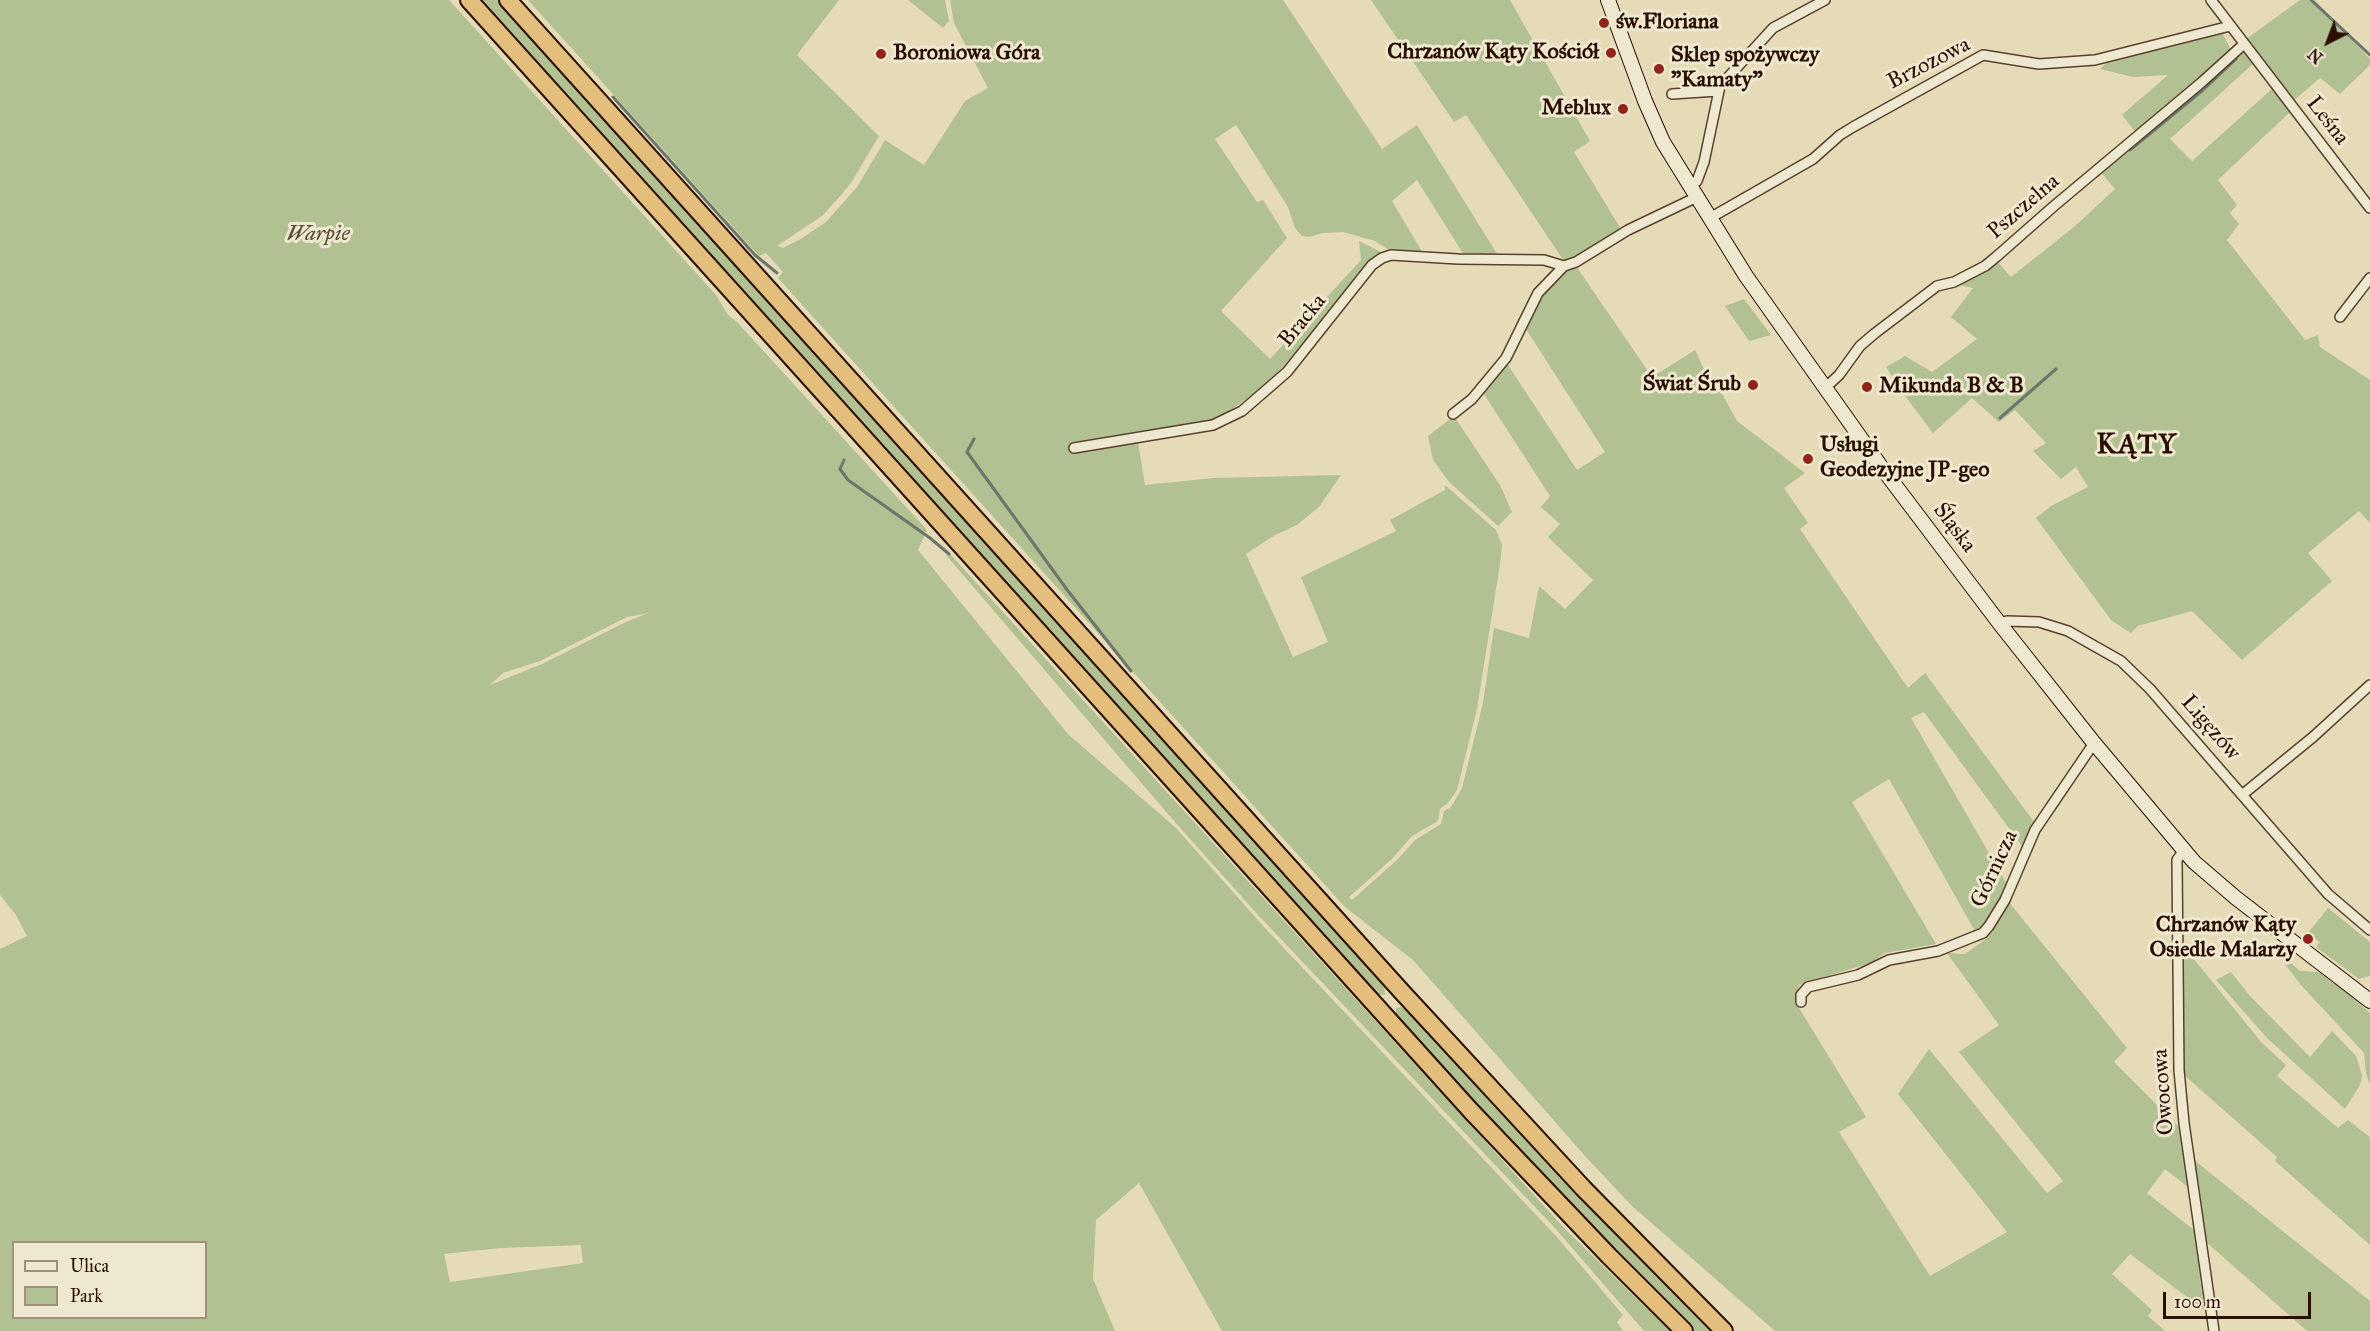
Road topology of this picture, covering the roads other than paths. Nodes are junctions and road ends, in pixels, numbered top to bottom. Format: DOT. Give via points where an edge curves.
graph roads {
  1 [pos="469,0"];
  2 [pos="508,0"];
  3 [pos="1608,0"];
  4 [pos="1825,0"];
  5 [pos="2211,0"];
  6 [pos="2230,26"];
  7 [pos="2244,44"];
  8 [pos="1718,91"];
  9 [pos="1672,94"];
  10 [pos="1694,192"];
  11 [pos="2370,208"];
  12 [pos="1710,218"];
  13 [pos="1564,266"];
  14 [pos="2370,278"];
  15 [pos="2340,317"];
  16 [pos="1825,388"];
  17 [pos="1453,414"];
  18 [pos="1074,448"];
  19 [pos="2000,624"];
  20 [pos="2370,685"];
  21 [pos="2094,743"];
  22 [pos="2242,795"];
  23 [pos="2184,851"];
  24 [pos="2370,930"];
  25 [pos="2368,996"];
  26 [pos="1801,1002"];
  27 [pos="1684,1331"];
  28 [pos="1724,1331"];
  29 [pos="2214,1331"];
  1 -- 27 [label="highway" via="1471,1111"];
  2 -- 28 [label="highway" via="1486,1085"];
  3 -- 10 [label="main road, Śląska" via="1655,126"];
  4 -- 8 [label="street" via="1773,28"];
  5 -- 6 [label="street, Leśna"];
  6 -- 7 [label="street, Leśna"];
  6 -- 12 [label="street, Brzozowa" via="2095,60 2038,64 1983,56 1853,127 1813,159"];
  7 -- 11 [label="street, Leśna"];
  7 -- 16 [label="street, Pszczelna" via="1985,266 1937,286 1874,334"];
  8 -- 9 [label="street"];
  8 -- 10 [label="street"];
  10 -- 12 [label="main road, Śląska"];
  10 -- 13 [label="street"];
  12 -- 16 [label="main road, Śląska"];
  13 -- 17 [label="street" via="1538,292 1506,358 1472,399"];
  13 -- 18 [label="street, Bracka" via="1544,260 1391,255 1382,258 1372,265 1287,372 1242,411 1213,425"];
  14 -- 15 [label="street"];
  16 -- 19 [label="main road, Śląska"];
  19 -- 21 [label="main road, Śląska"];
  19 -- 22 [label="street, Ligęzów" via="2039,622 2068,631 2121,662 2150,689"];
  20 -- 22 [label="street, Ligęzów"];
  21 -- 23 [label="main road, Śląska"];
  21 -- 26 [label="street, Górnicza" via="2035,830 2005,900 1983,933 1938,951 1888,960 1858,975 1808,987"];
  22 -- 24 [label="street" via="2328,894"];
  23 -- 25 [label="main road, Śląska" via="2218,884"];
  23 -- 29 [label="street, Owocowa" via="2177,860 2180,1070"];
}
